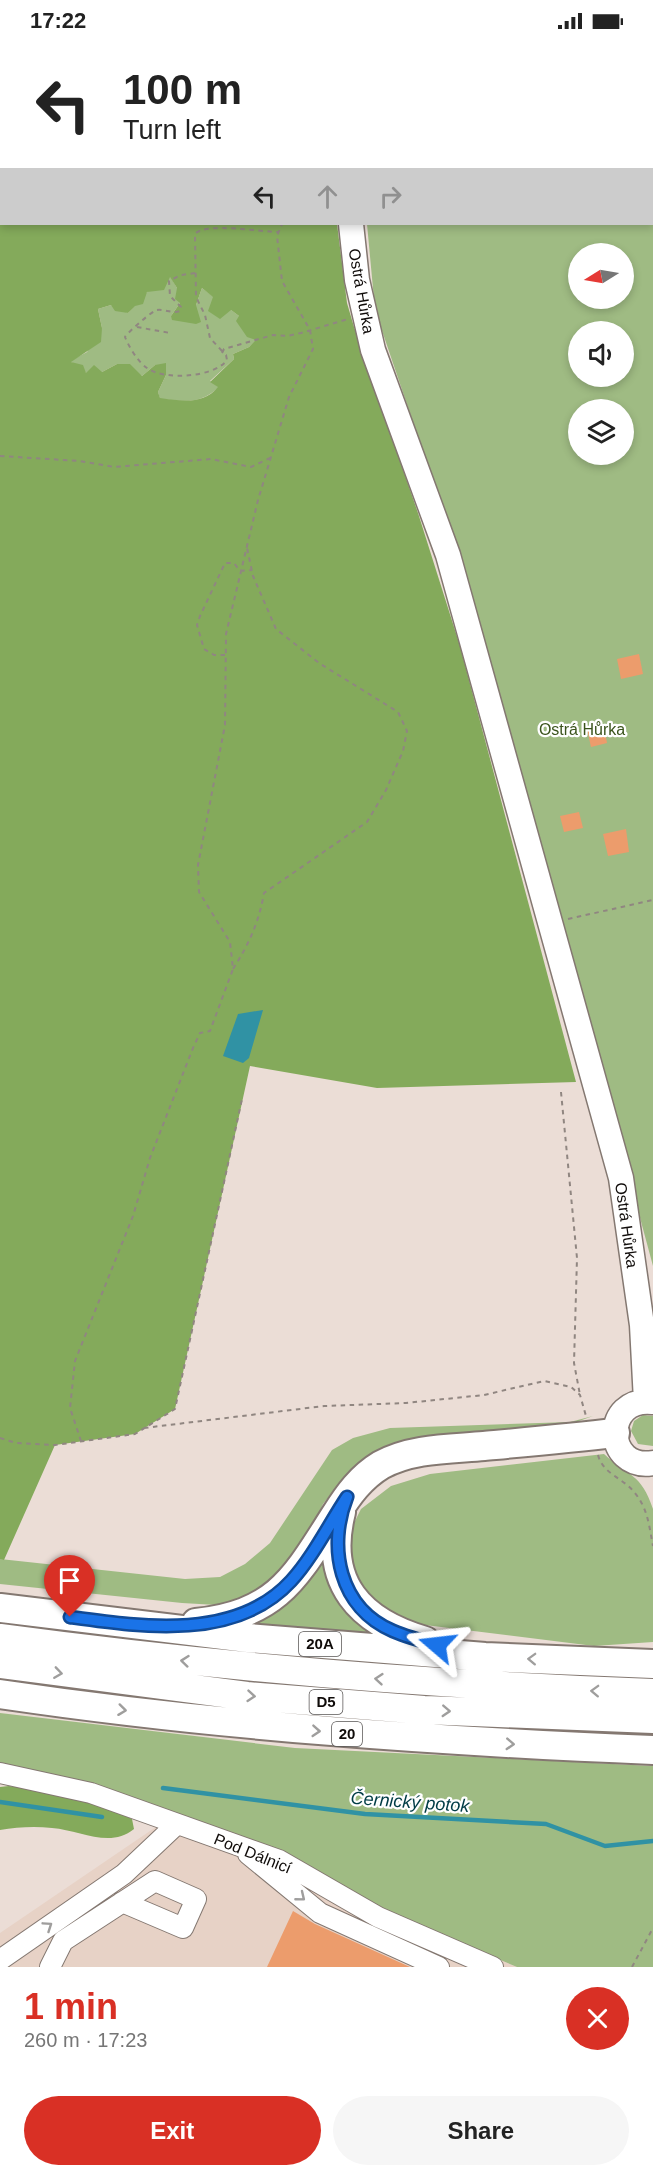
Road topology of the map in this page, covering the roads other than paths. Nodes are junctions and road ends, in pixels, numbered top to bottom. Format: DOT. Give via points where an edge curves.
graph roads {
  1 [pos="351,225"];
  2 [pos="649,1401"];
  3 [pos="600,1435"];
  4 [pos="653,1464"];
  5 [pos="347,1497"];
  6 [pos="0,1608"];
  7 [pos="155,1628"];
  8 [pos="0,1638"];
  9 [pos="485,1657"];
  10 [pos="0,1664"];
  11 [pos="653,1664"];
  12 [pos="653,1693"];
  13 [pos="0,1694"];
  14 [pos="653,1719"];
  15 [pos="653,1750"];
  16 [pos="0,1773"];
  17 [pos="177,1824"];
  18 [pos="239,1847"];
  19 [pos="122,1902"];
  20 [pos="0,1960"];
  21 [pos="50,1967"];
  22 [pos="440,1967"];
  23 [pos="493,1967"];
  1 -- 2 [label="main road, Ostrá Hůrka" via="357,280 372,350 448,555 621,1178"];
  2 -- 3 [label="main road" via="636,1402"];
  3 -- 4 [label="main road" via="616,1443 637,1463"];
  3 -- 5 [label="highway" via="404,1456 371,1472"];
  5 -- 7 [label="highway" via="301,1568 271,1599 230,1617"];
  5 -- 9 [label="highway" via="337,1536 339,1564 347,1588 362,1609 393,1632"];
  6 -- 7 [label="highway, 20A"];
  7 -- 9 [label="highway, 20A"];
  12 -- 8 [label="highway, D5, one-way" via="436,1684 259,1670"];
  11 -- 9 [label="highway, 20A, one-way"];
  10 -- 14 [label="highway, D5, one-way" via="247,1696 424,1710"];
  13 -- 15 [label="highway, 20, one-way" via="299,1730"];
  16 -- 17 [label="street, Pod Dálnicí" via="91,1793"];
  17 -- 18 [label="street, Pod Dálnicí"];
  20 -- 17 [label="street, one-way" via="124,1874"];
  18 -- 22 [label="street, one-way" via="320,1913"];
  18 -- 23 [label="street, Pod Dálnicí" via="279,1860 378,1917"];
  19 -- 21 [label="street" via="63,1941"];
}
